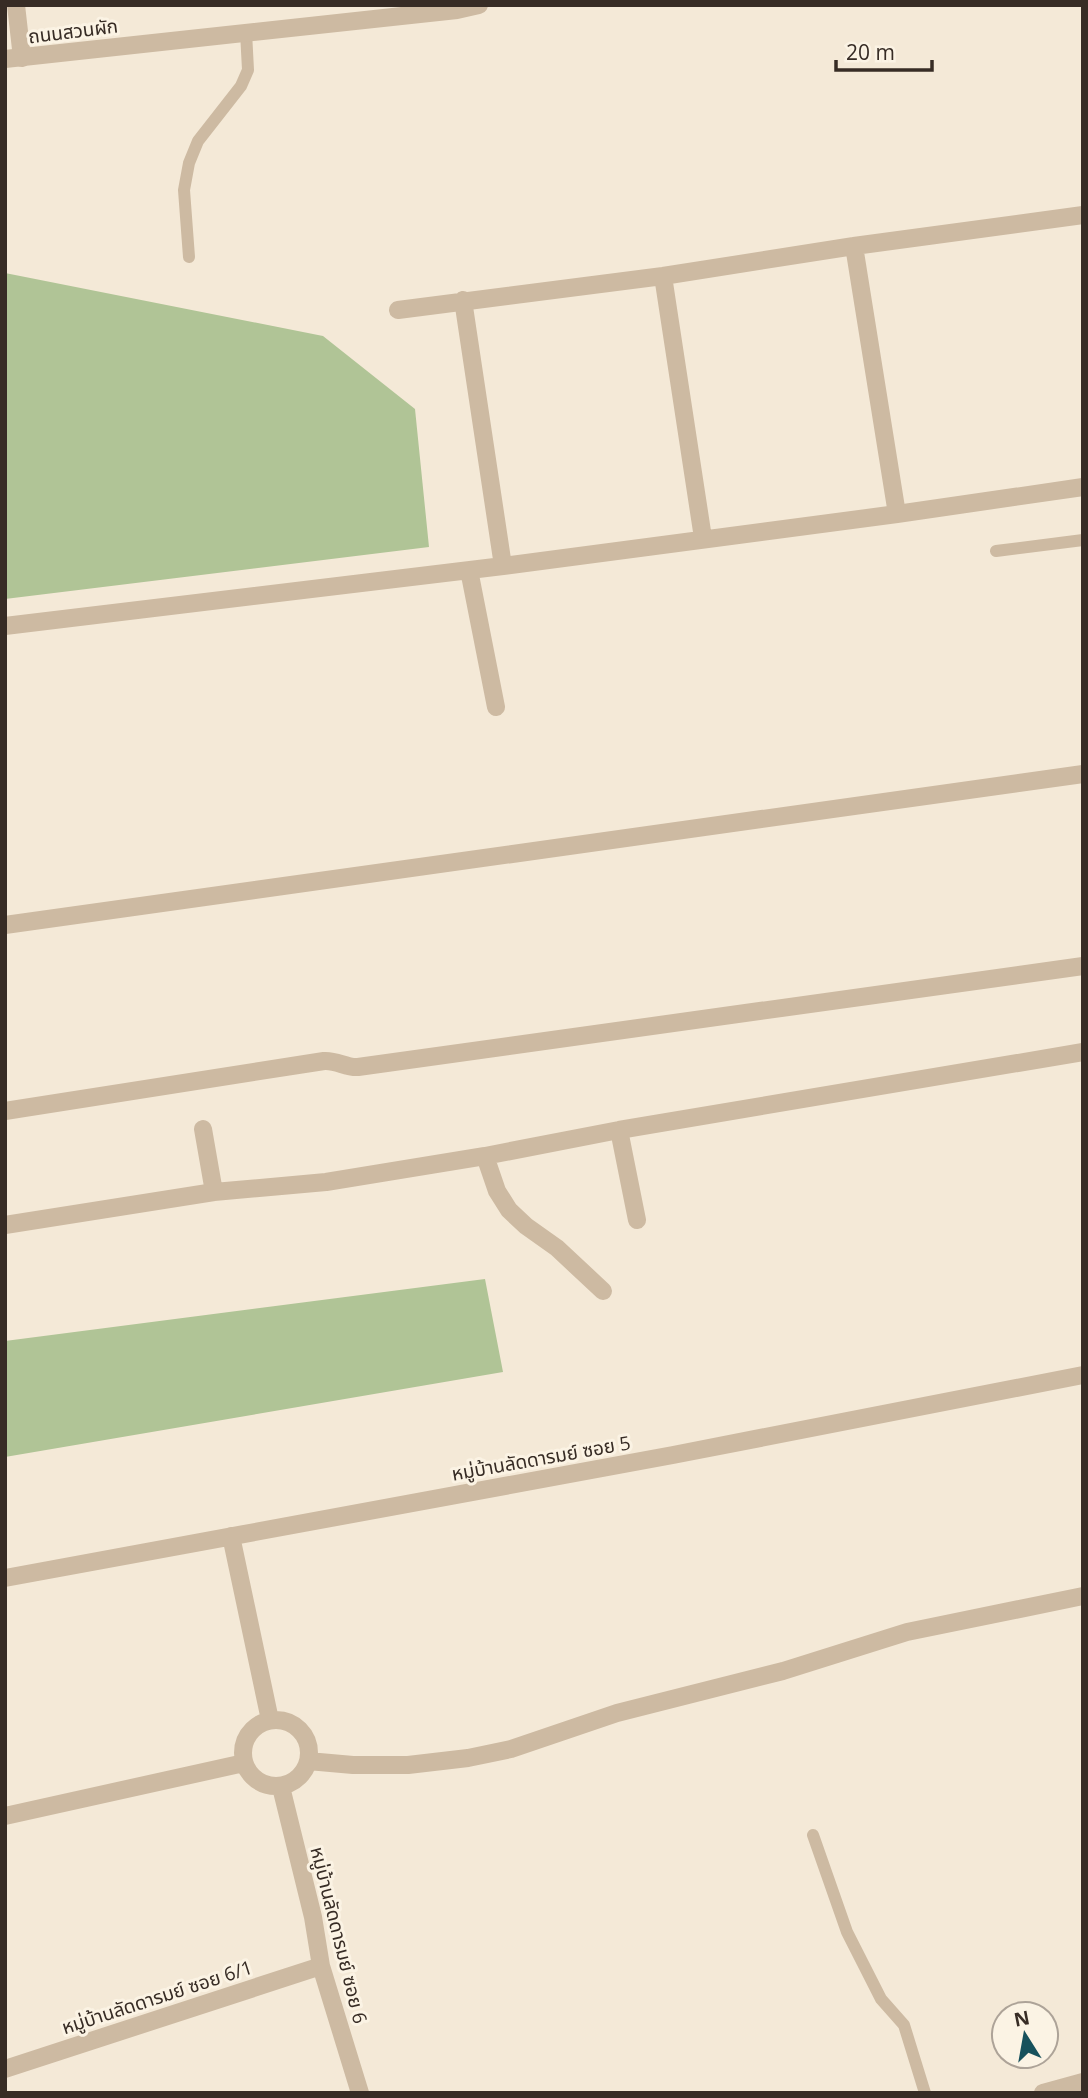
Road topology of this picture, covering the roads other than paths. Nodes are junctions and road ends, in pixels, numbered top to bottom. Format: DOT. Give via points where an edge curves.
graph roads {
  1 [pos="16,5"];
  2 [pos="480,5"];
  3 [pos="385,11"];
  4 [pos="246,32"];
  5 [pos="13,59"];
  6 [pos="1083,215"];
  7 [pos="854,246"];
  8 [pos="189,257"];
  9 [pos="663,276"];
  10 [pos="463,300"];
  11 [pos="398,310"];
  12 [pos="1083,486"];
  13 [pos="897,514"];
  14 [pos="704,538"];
  15 [pos="1083,540"];
  16 [pos="996,551"];
  17 [pos="503,566"];
  18 [pos="469,570"];
  19 [pos="5,626"];
  20 [pos="496,707"];
  21 [pos="1083,775"];
  22 [pos="5,925"];
  23 [pos="1083,967"];
  24 [pos="1083,1052"];
  25 [pos="5,1111"];
  26 [pos="203,1129"];
  27 [pos="619,1130"];
  28 [pos="485,1156"];
  29 [pos="214,1192"];
  30 [pos="637,1220"];
  31 [pos="5,1225"];
  32 [pos="603,1291"];
  33 [pos="1083,1375"];
  34 [pos="231,1536"];
  35 [pos="5,1578"];
  36 [pos="1083,1596"];
  37 [pos="270,1720"];
  38 [pos="308,1761"];
  39 [pos="244,1763"];
  40 [pos="281,1787"];
  41 [pos="5,1816"];
  42 [pos="813,1835"];
  43 [pos="321,1966"];
  44 [pos="5,2069"];
  45 [pos="1083,2082"];
  46 [pos="359,2093"];
  47 [pos="925,2093"];
  48 [pos="1043,2093"];
  1 -- 5 [label="street"];
  2 -- 3 [label="street, ถนนสวนผัก"];
  3 -- 4 [label="street, ถนนสวนผัก"];
  4 -- 5 [label="street, ถนนสวนผัก"];
  4 -- 8 [label="lane" via="248,70 198,141 189,163 184,190"];
  6 -- 7 [label="street"];
  7 -- 9 [label="street"];
  7 -- 13 [label="street"];
  9 -- 10 [label="street"];
  9 -- 14 [label="street"];
  10 -- 11 [label="street"];
  10 -- 17 [label="street"];
  12 -- 13 [label="street"];
  13 -- 14 [label="street"];
  14 -- 17 [label="street"];
  15 -- 16 [label="lane"];
  17 -- 18 [label="street"];
  18 -- 19 [label="street"];
  18 -- 20 [label="street"];
  21 -- 22 [label="street"];
  23 -- 25 [label="street" via="358,1067 324,1061"];
  24 -- 27 [label="street"];
  26 -- 29 [label="street"];
  27 -- 28 [label="street"];
  27 -- 30 [label="street"];
  28 -- 29 [label="street" via="326,1182"];
  28 -- 32 [label="street" via="497,1191 509,1209"];
  29 -- 31 [label="street"];
  33 -- 34 [label="street, หมู่บ้านลัดดารมย์ ซอย 5"];
  34 -- 35 [label="street, หมู่บ้านลัดดารมย์ ซอย 5"];
  34 -- 37 [label="street"];
  36 -- 38 [label="street" via="907,1632 479,1756 408,1765"];
  37 -- 38 [label="street" via="292,1724 300,1731"];
  37 -- 39 [label="street" via="259,1724 244,1741"];
  38 -- 40 [label="street" via="299,1778"];
  39 -- 40 [label="street" via="258,1782"];
  39 -- 41 [label="street"];
  40 -- 43 [label="street, หมู่บ้านลัดดารมย์ ซอย 6"];
  42 -- 47 [label="lane" via="847,1932 881,1999 904,2025"];
  43 -- 44 [label="street, หมู่บ้านลัดดารมย์ ซอย 6/1"];
  43 -- 46 [label="street, หมู่บ้านลัดดารมย์ ซอย 6"];
  45 -- 48 [label="street"];
}
